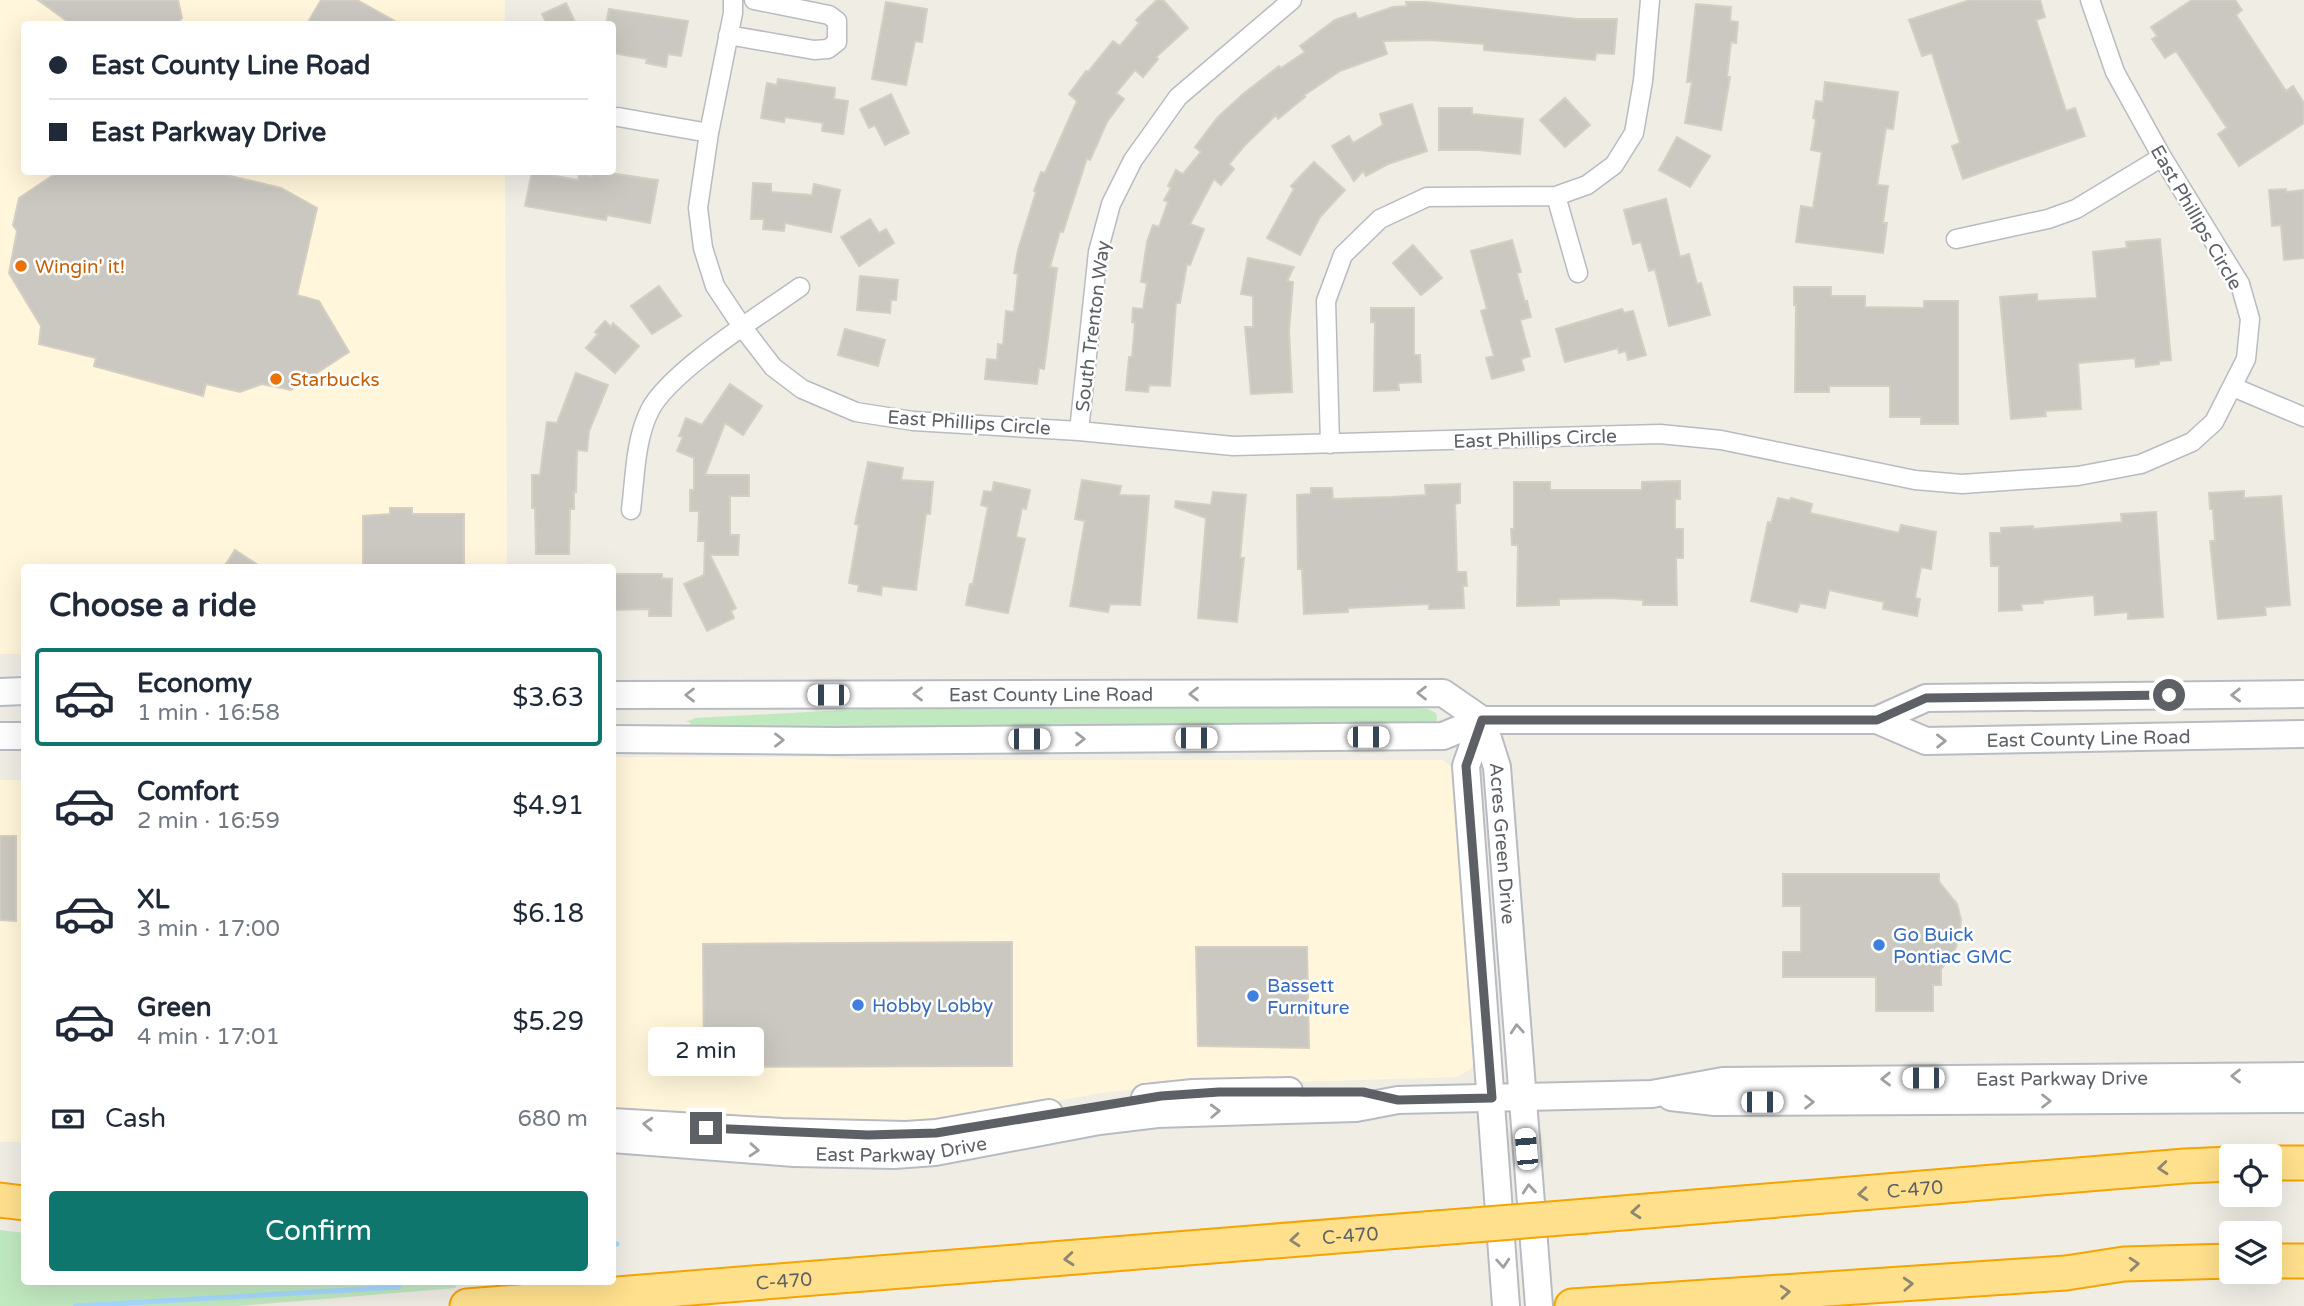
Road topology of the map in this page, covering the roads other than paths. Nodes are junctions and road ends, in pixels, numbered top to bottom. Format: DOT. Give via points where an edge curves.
graph roads {
  1 [pos="733,0"];
  2 [pos="754,0"];
  3 [pos="1292,0"];
  4 [pos="1650,0"];
  5 [pos="2090,0"];
  6 [pos="729,34"];
  7 [pos="618,117"];
  8 [pos="709,133"];
  9 [pos="2162,157"];
  10 [pos="1556,196"];
  11 [pos="1956,239"];
  12 [pos="1578,274"];
  13 [pos="800,288"];
  14 [pos="743,328"];
  15 [pos="2233,387"];
  16 [pos="2304,417"];
  17 [pos="1079,431"];
  18 [pos="1330,444"];
  19 [pos="631,510"];
  20 [pos="21,691"];
  21 [pos="0,692"];
  22 [pos="2304,694"];
  23 [pos="616,695"];
  24 [pos="1482,720"];
  25 [pos="1877,720"];
  26 [pos="2304,734"];
  27 [pos="0,736"];
  28 [pos="21,736"];
  29 [pos="616,739"];
  30 [pos="2304,1076"];
  31 [pos="1652,1094"];
  32 [pos="1521,1097"];
  33 [pos="1492,1098"];
  34 [pos="2304,1099"];
  35 [pos="1398,1100"];
  36 [pos="616,1122"];
  37 [pos="616,1139"];
  38 [pos="2282,1163"];
  39 [pos="2304,1163"];
  40 [pos="2219,1165"];
  41 [pos="0,1200"];
  42 [pos="21,1203"];
  43 [pos="0,1216"];
  44 [pos="21,1219"];
  45 [pos="2219,1261"];
  46 [pos="2282,1261"];
  47 [pos="2304,1261"];
  48 [pos="616,1276"];
  49 [pos="842,1277"];
  50 [pos="1583,1305"];
  51 [pos="467,1306"];
  52 [pos="1506,1306"];
  53 [pos="1539,1306"];
  1 -- 6 [label="street, East Phillips Circle"];
  2 -- 6 [label="street" via="829,15 837,21 837,43 814,50"];
  3 -- 17 [label="street, South Trenton Way" via="1178,97 1133,160 1116,193 1098,252"];
  4 -- 10 [label="street" via="1634,133 1614,164 1587,185"];
  5 -- 9 [label="street, East Phillips Circle" via="2115,72"];
  6 -- 8 [label="street, East Phillips Circle"];
  7 -- 8 [label="street"];
  8 -- 14 [label="street, East Phillips Circle" via="698,208 703,248 715,286"];
  9 -- 11 [label="street" via="2076,209"];
  9 -- 15 [label="street, East Phillips Circle" via="2240,284 2250,319 2246,359"];
  10 -- 12 [label="street"];
  10 -- 18 [label="street" via="1427,197 1380,219 1343,255 1326,301"];
  13 -- 14 [label="street"];
  14 -- 17 [label="street, East Phillips Circle" via="773,368 802,389 856,412 913,421"];
  14 -- 19 [label="street" via="666,388 650,410 640,442"];
  15 -- 16 [label="street"];
  15 -- 18 [label="street, East Phillips Circle" via="2214,422 2192,442 2141,464 2078,476 1962,484 1915,480 1721,440 1660,434"];
  17 -- 18 [label="street, East Phillips Circle" via="1233,446"];
  20 -- 21 [label="street"];
  22 -- 25 [label="street, East County Line Road, one-way" via="1926,698"];
  24 -- 23 [label="street, East County Line Road, one-way" via="1443,693"];
  24 -- 25 [label="street, East County Line Road"];
  29 -- 24 [label="street, East County Line Road, one-way" via="1443,736"];
  32 -- 24 [label="street, Acres Green Drive, one-way" via="1497,767"];
  24 -- 33 [label="street, Acres Green Drive" via="1466,766"];
  25 -- 26 [label="street, East County Line Road, one-way" via="1926,741"];
  27 -- 28 [label="street"];
  30 -- 31 [label="street, East Parkway Drive, one-way" via="1760,1080 1704,1083"];
  31 -- 32 [label="street, East Parkway Drive"];
  31 -- 34 [label="street, East Parkway Drive, one-way" via="1715,1102"];
  32 -- 33 [label="street, East Parkway Drive"];
  53 -- 32 [label="street, Acres Green Drive, one-way"];
  33 -- 35 [label="street, East Parkway Drive"];
  33 -- 52 [label="street, Acres Green Drive, one-way"];
  35 -- 36 [label="street, East Parkway Drive, one-way" via="1355,1091 1193,1093 906,1135"];
  37 -- 35 [label="street, East Parkway Drive, one-way" via="794,1153 894,1155 1157,1114 1356,1108"];
  38 -- 39 [label="highway"];
  40 -- 49 [label="highway, C-470, one-way, bridge"];
  41 -- 42 [label="highway"];
  43 -- 44 [label="highway"];
  50 -- 45 [label="highway, one-way" via="2066,1273 2124,1264"];
  46 -- 47 [label="highway"];
  48 -- 49 [label="highway" via="751,1273"];
  49 -- 51 [label="highway, C-470"];
}
